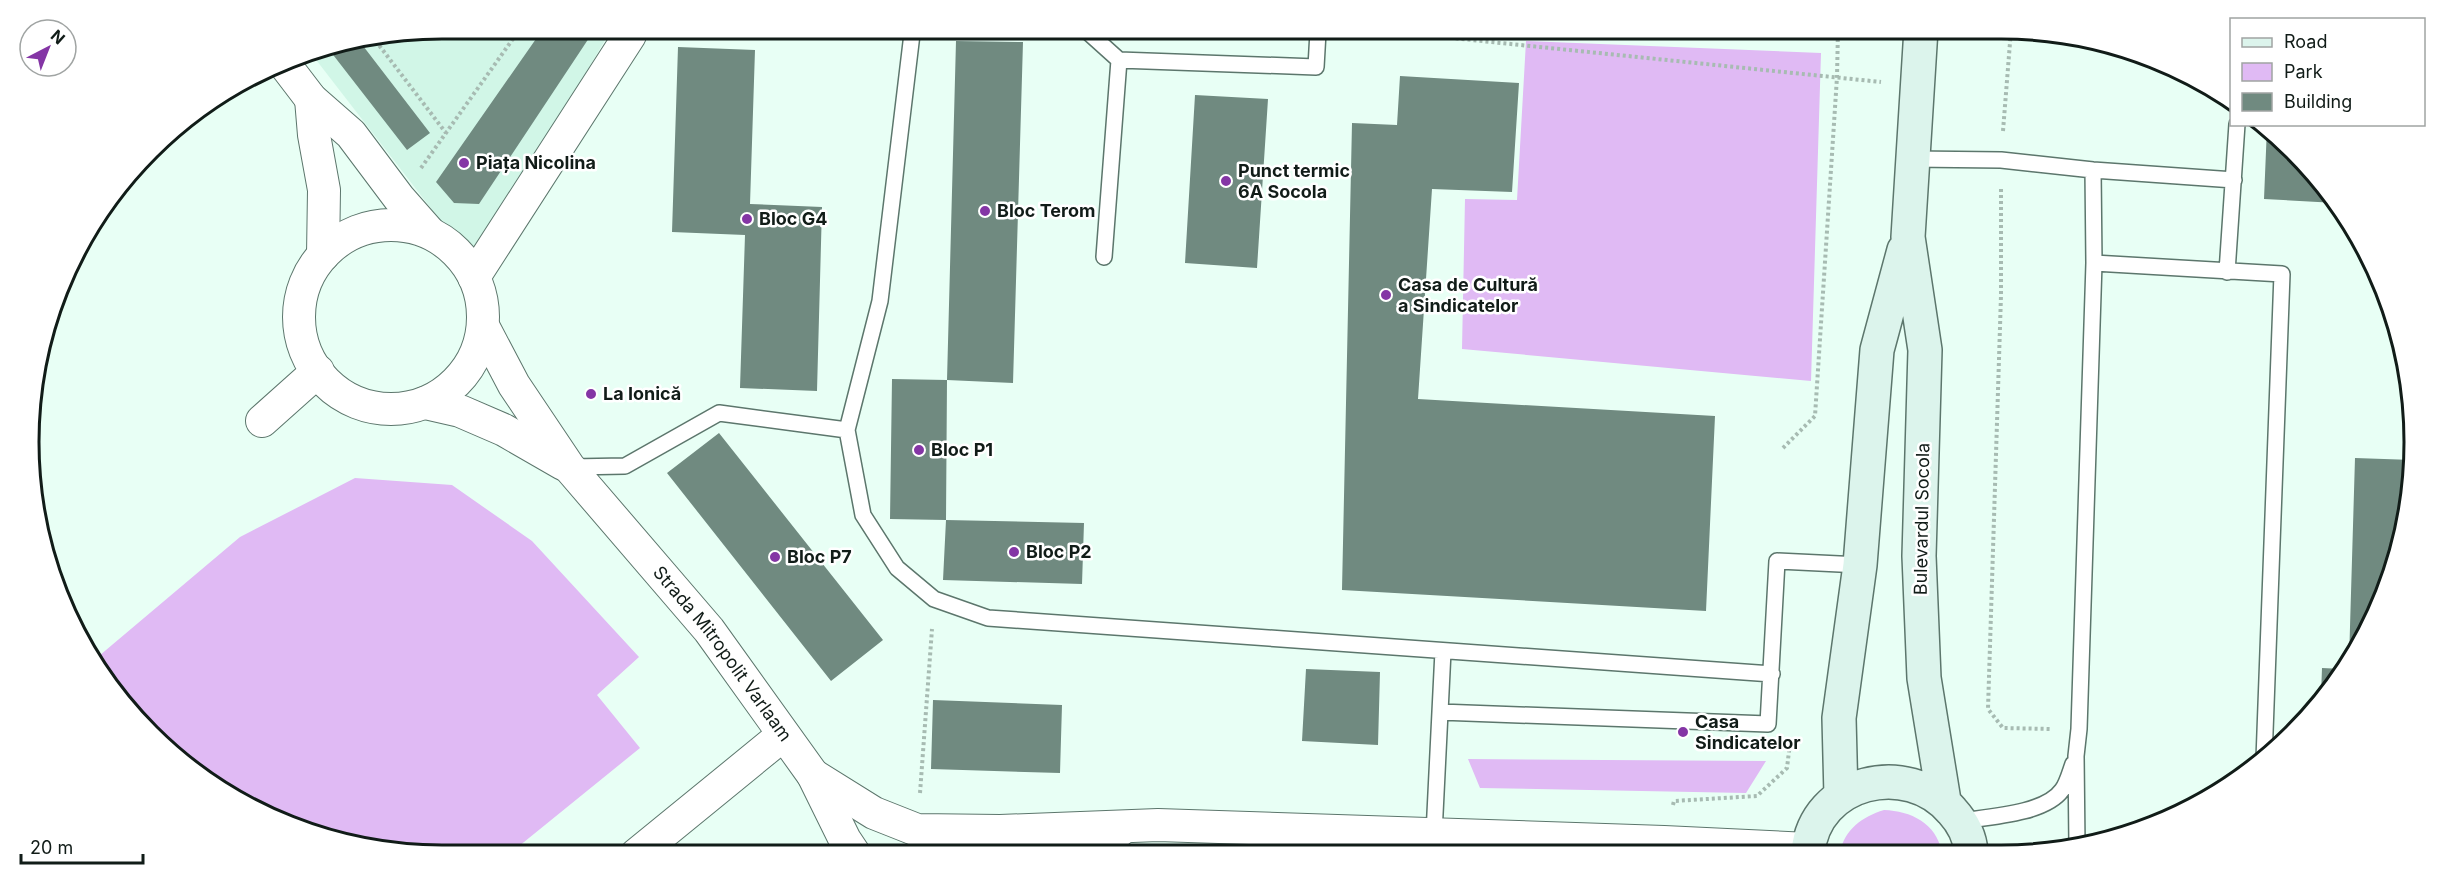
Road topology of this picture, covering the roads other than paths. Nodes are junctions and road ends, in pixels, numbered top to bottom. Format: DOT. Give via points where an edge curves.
graph roads {
  1 [pos="627,39"];
  2 [pos="911,39"];
  3 [pos="1096,39"];
  4 [pos="1318,39"];
  5 [pos="1920,39"];
  6 [pos="1119,60"];
  7 [pos="289,70"];
  8 [pos="311,99"];
  9 [pos="2237,126"];
  10 [pos="1912,159"];
  11 [pos="2093,170"];
  12 [pos="2234,180"];
  13 [pos="429,232"];
  14 [pos="1908,237"];
  15 [pos="323,255"];
  16 [pos="1104,257"];
  17 [pos="2094,263"];
  18 [pos="2227,272"];
  19 [pos="474,277"];
  20 [pos="484,328"];
  21 [pos="318,371"];
  22 [pos="425,403"];
  23 [pos="262,421"];
  24 [pos="847,430"];
  25 [pos="569,467"];
  26 [pos="1860,565"];
  27 [pos="1443,651"];
  28 [pos="1772,674"];
  29 [pos="1440,712"];
  30 [pos="783,735"];
  31 [pos="2264,747"];
  32 [pos="2076,756"];
  33 [pos="813,775"];
  34 [pos="1841,796"];
  35 [pos="1953,811"];
  36 [pos="1124,827"];
  37 [pos="1434,834"];
  38 [pos="2077,838"];
  39 [pos="648,845"];
  40 [pos="848,845"];
  41 [pos="994,845"];
  42 [pos="1006,845"];
  43 [pos="1101,845"];
  44 [pos="1538,845"];
  45 [pos="1810,845"];
  46 [pos="1968,845"];
  1 -- 19 [label="street"];
  2 -- 24 [label="lane" via="880,301"];
  3 -- 6 [label="lane"];
  4 -- 6 [label="lane" via="1316,67"];
  5 -- 10 [label="main road, Bulevardul Socola"];
  6 -- 16 [label="lane"];
  7 -- 8 [label="street, Strada Mitropolit Varlaam"];
  8 -- 13 [label="street, Strada Mitropolit Varlaam" via="351,134"];
  8 -- 15 [label="street" via="324,190"];
  9 -- 12 [label="lane"];
  10 -- 11 [label="lane" via="2001,160"];
  10 -- 14 [label="main road, Bulevardul Socola"];
  11 -- 12 [label="lane"];
  11 -- 17 [label="lane"];
  12 -- 18 [label="lane"];
  13 -- 15 [label="street, Strada Mitropolit Varlaam" via="390,225 366,228"];
  13 -- 19 [label="street, Strada Mitropolit Varlaam" via="464,261"];
  14 -- 26 [label="main road, Bulevardul Socola" via="1877,350"];
  14 -- 35 [label="main road, Bulevardul Socola" via="1925,350 1919,556 1924,678"];
  15 -- 21 [label="street, Strada Mitropolit Varlaam" via="303,291 300,312 307,353"];
  17 -- 18 [label="lane"];
  17 -- 32 [label="lane"];
  18 -- 31 [label="lane" via="2282,273"];
  19 -- 20 [label="street, Strada Mitropolit Varlaam" via="482,302"];
  20 -- 22 [label="street, Strada Mitropolit Varlaam" via="464,374"];
  20 -- 25 [label="street, Strada Mitropolit Varlaam" via="514,386"];
  21 -- 22 [label="street, Strada Mitropolit Varlaam" via="334,389 378,408"];
  21 -- 23 [label="street"];
  22 -- 25 [label="street, Strada Mitropolit Varlaam" via="460,411 504,430"];
  24 -- 25 [label="lane" via="718,413 625,466"];
  24 -- 27 [label="lane" via="862,515 897,567 934,599 988,618"];
  25 -- 30 [label="street, Strada Mitropolit Varlaam" via="709,630"];
  26 -- 28 [label="lane" via="1777,561"];
  26 -- 34 [label="main road, Bulevardul Socola" via="1839,718"];
  27 -- 28 [label="lane"];
  27 -- 29 [label="lane"];
  28 -- 29 [label="lane" via="1768,724"];
  29 -- 37 [label="lane"];
  30 -- 33 [label="street, Strada Mitropolit Varlaam"];
  30 -- 39 [label="street"];
  32 -- 35 [label="lane" via="2062,791 2042,805 2023,812"];
  32 -- 38 [label="lane"];
  33 -- 40 [label="street, Strada Mitropolit Varlaam"];
  33 -- 41 [label="street" via="874,813 917,830"];
  34 -- 35 [label="main road" via="1866,784 1894,780 1921,787"];
  34 -- 45 [label="main road" via="1825,811"];
  35 -- 46 [label="main road, Bulevardul Socola"];
  36 -- 37 [label="street"];
  36 -- 42 [label="street"];
  36 -- 43 [label="street"];
  37 -- 44 [label="street"];
}
